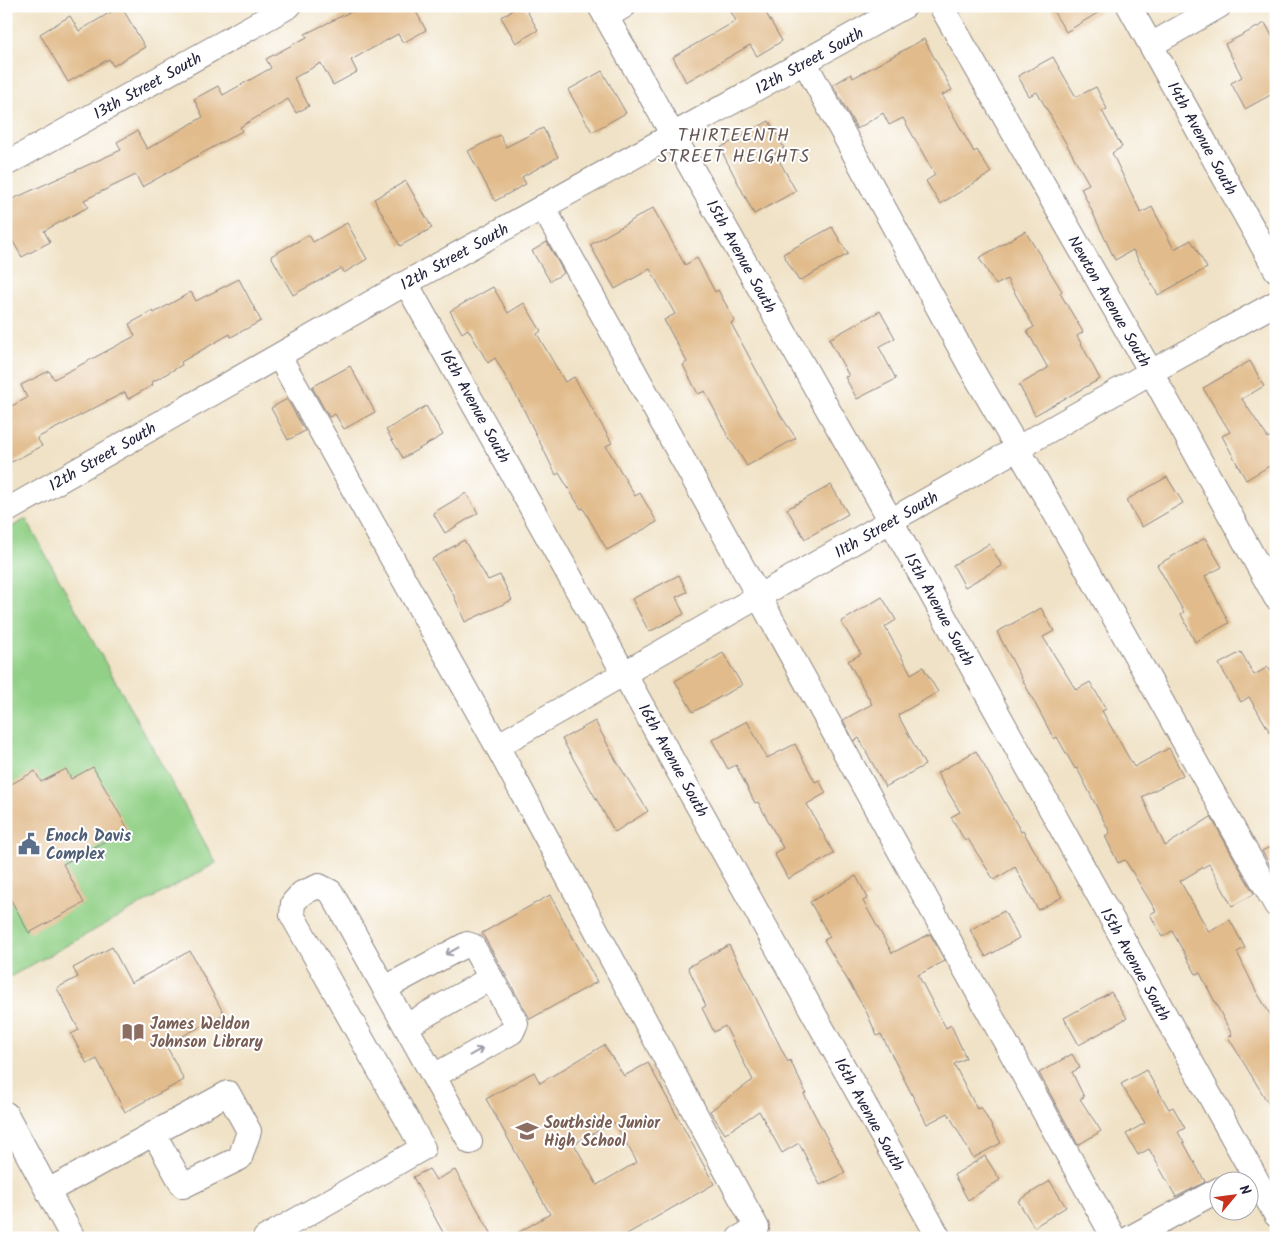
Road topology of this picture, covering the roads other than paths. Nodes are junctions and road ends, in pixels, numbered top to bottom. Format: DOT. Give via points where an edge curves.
graph roads {
  1 [pos="289,6"];
  2 [pos="905,6"];
  3 [pos="941,6"];
  4 [pos="1129,6"];
  5 [pos="1219,6"];
  6 [pos="610,10"];
  7 [pos="1151,44"];
  8 [pos="805,63"];
  9 [pos="674,136"];
  10 [pos="6,164"];
  11 [pos="543,208"];
  12 [pos="1276,270"];
  13 [pos="406,283"];
  14 [pos="1276,303"];
  15 [pos="278,356"];
  16 [pos="1150,372"];
  17 [pos="1018,448"];
  18 [pos="6,511"];
  19 [pos="891,521"];
  20 [pos="759,597"];
  21 [pos="1276,598"];
  22 [pos="626,673"];
  23 [pos="497,746"];
  24 [pos="1276,905"];
  25 [pos="491,978"];
  26 [pos="385,988"];
  27 [pos="406,1026"];
  28 [pos="434,1076"];
  29 [pos="6,1114"];
  30 [pos="154,1134"];
  31 [pos="470,1142"];
  32 [pos="1240,1172"];
  33 [pos="48,1191"];
  34 [pos="1210,1194"];
  35 [pos="1260,1197"];
  36 [pos="1276,1215"];
  37 [pos="748,1233"];
  38 [pos="73,1238"];
  39 [pos="265,1238"];
  40 [pos="939,1238"];
  41 [pos="1114,1238"];
  42 [pos="1130,1238"];
  1 -- 10 [label="street, 13th Street South"];
  2 -- 8 [label="street, 12th Street South"];
  3 -- 16 [label="street, Newton Avenue South"];
  4 -- 7 [label="street, 14th Avenue South"];
  5 -- 7 [label="street"];
  6 -- 9 [label="street, 15th Avenue South"];
  7 -- 12 [label="street, 14th Avenue South"];
  8 -- 9 [label="street, 12th Street South"];
  8 -- 17 [label="street"];
  9 -- 11 [label="street, 12th Street South"];
  9 -- 19 [label="street, 15th Avenue South"];
  11 -- 13 [label="street, 12th Street South"];
  11 -- 20 [label="street"];
  13 -- 15 [label="street, 12th Street South"];
  13 -- 22 [label="street, 16th Avenue South"];
  14 -- 16 [label="street, 11th Street South"];
  15 -- 18 [label="street, 12th Street South"];
  15 -- 23 [label="street"];
  16 -- 17 [label="street, 11th Street South"];
  16 -- 21 [label="street, Newton Avenue South"];
  17 -- 19 [label="street, 11th Street South"];
  17 -- 24 [label="street"];
  19 -- 20 [label="street, 11th Street South"];
  19 -- 32 [label="street, 15th Avenue South"];
  20 -- 22 [label="street, 11th Street South"];
  20 -- 41 [label="street"];
  22 -- 23 [label="street, 11th Street South"];
  22 -- 40 [label="street, 16th Avenue South"];
  23 -- 37 [label="street"];
  25 -- 26 [label="street, one-way" via="473,946 467,944"];
  25 -- 27 [label="street"];
  28 -- 25 [label="street, one-way" via="515,1028 516,1023"];
  26 -- 27 [label="street"];
  26 -- 39 [label="street" via="332,892 319,886 302,893 293,903 292,915 423,1148"];
  27 -- 28 [label="street"];
  28 -- 31 [label="street"];
  29 -- 33 [label="street"];
  30 -- 33 [label="street"];
  33 -- 38 [label="street"];
  34 -- 42 [label="street"];
  35 -- 36 [label="street, 15th Avenue South"];
}
